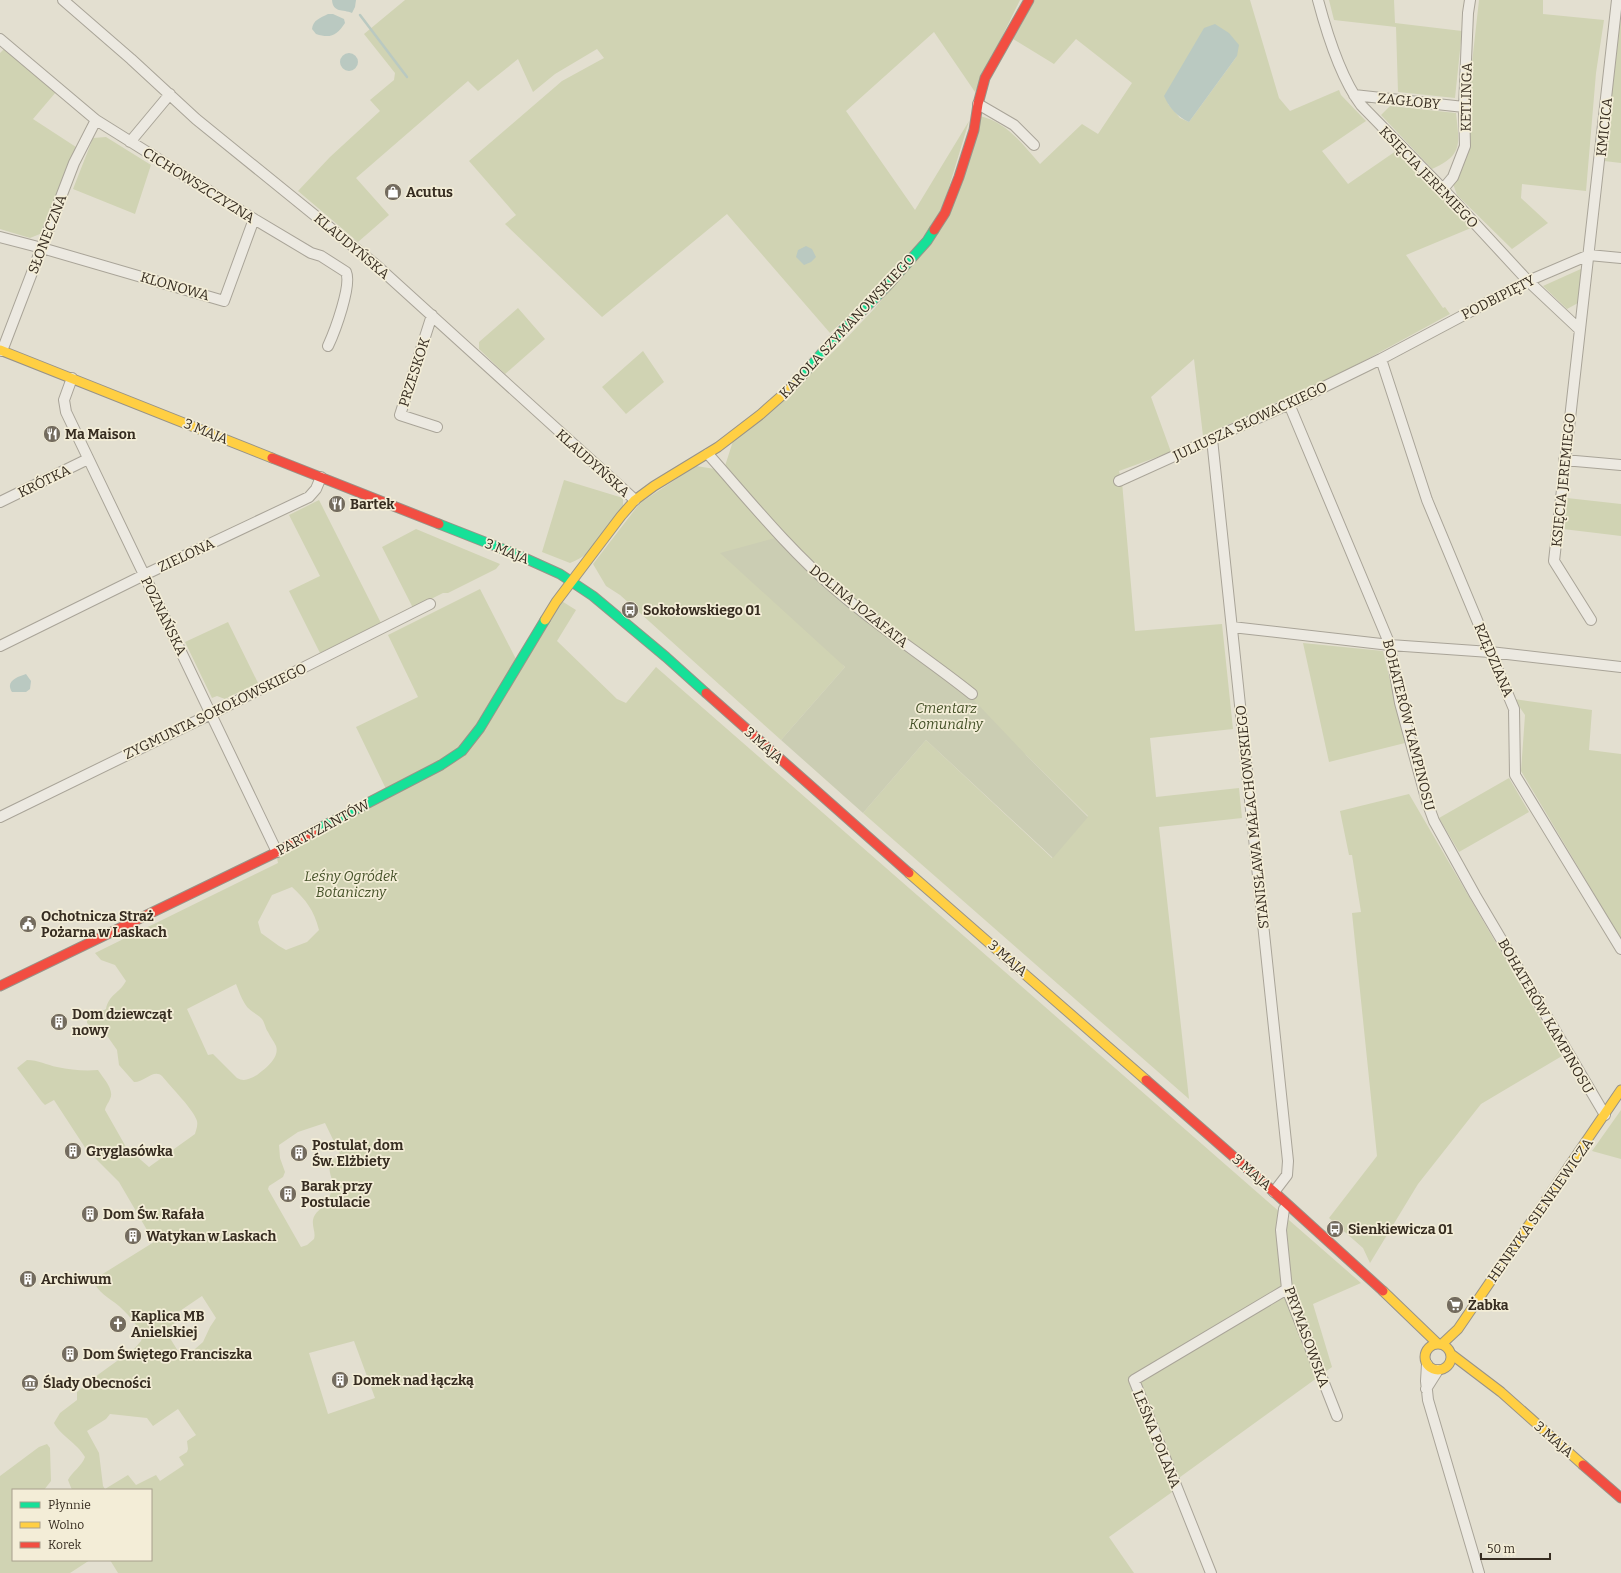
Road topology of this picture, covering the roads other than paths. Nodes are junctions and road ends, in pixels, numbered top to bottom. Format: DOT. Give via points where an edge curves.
graph roads {
  1 [pos="63,0"];
  2 [pos="1029,0"];
  3 [pos="1318,0"];
  4 [pos="1470,0"];
  5 [pos="1617,0"];
  6 [pos="0,38"];
  7 [pos="170,94"];
  8 [pos="1354,95"];
  9 [pos="978,104"];
  10 [pos="1464,107"];
  11 [pos="96,120"];
  12 [pos="130,142"];
  13 [pos="1034,145"];
  14 [pos="1442,189"];
  15 [pos="254,219"];
  16 [pos="0,237"];
  17 [pos="42,248"];
  18 [pos="1589,255"];
  19 [pos="1621,258"];
  20 [pos="1528,281"];
  21 [pos="432,315"];
  22 [pos="1579,330"];
  23 [pos="328,346"];
  24 [pos="1,350"];
  25 [pos="1381,359"];
  26 [pos="72,378"];
  27 [pos="1289,404"];
  28 [pos="437,427"];
  29 [pos="1212,439"];
  30 [pos="708,454"];
  31 [pos="88,459"];
  32 [pos="1564,460"];
  33 [pos="1621,465"];
  34 [pos="321,477"];
  35 [pos="1119,480"];
  36 [pos="635,500"];
  37 [pos="0,502"];
  38 [pos="144,575"];
  39 [pos="571,583"];
  40 [pos="430,604"];
  41 [pos="1591,620"];
  42 [pos="1232,627"];
  43 [pos="1390,645"];
  44 [pos="0,646"];
  45 [pos="1490,652"];
  46 [pos="1621,667"];
  47 [pos="972,694"];
  48 [pos="211,714"];
  49 [pos="0,816"];
  50 [pos="277,852"];
  51 [pos="1621,949"];
  52 [pos="0,986"];
  53 [pos="1621,1090"];
  54 [pos="1605,1116"];
  55 [pos="1274,1192"];
  56 [pos="1284,1209"];
  57 [pos="1287,1289"];
  58 [pos="1415,1322"];
  59 [pos="1458,1329"];
  60 [pos="1440,1344"];
  61 [pos="1451,1352"];
  62 [pos="1426,1359"];
  63 [pos="1442,1369"];
  64 [pos="1487,1380"];
  65 [pos="1426,1389"];
  66 [pos="1337,1416"];
  67 [pos="1621,1498"];
  68 [pos="1211,1573"];
  69 [pos="1479,1573"];
  1 -- 7 [label="street, KLAUDYŃSKA"];
  2 -- 9 [label="street, KAROLA SZYMANOWSKIEGO" via="985,78"];
  3 -- 8 [label="street, KSIĘCIA JEREMIEGO" via="1327,35"];
  4 -- 10 [label="street, KETLINGA"];
  5 -- 18 [label="street, KMICICA"];
  6 -- 11 [label="street, CICHOWSZCZYZNA"];
  7 -- 12 [label="street"];
  7 -- 21 [label="street, KLAUDYŃSKA" via="196,119 376,265"];
  8 -- 10 [label="street, ZAGŁOBY"];
  8 -- 14 [label="street, KSIĘCIA JEREMIEGO" via="1371,117"];
  9 -- 13 [label="street" via="1014,126"];
  9 -- 30 [label="street, KAROLA SZYMANOWSKIEGO" via="974,130 959,177 945,212 927,241 833,340 792,388"];
  10 -- 14 [label="street, KETLINGA" via="1465,146 1453,177"];
  11 -- 12 [label="street, CICHOWSZCZYZNA"];
  11 -- 17 [label="street, SŁONECZNA" via="74,162"];
  12 -- 15 [label="street, CICHOWSZCZYZNA"];
  14 -- 20 [label="street, KSIĘCIA JEREMIEGO"];
  15 -- 17 [label="street, KLONOWA" via="224,301"];
  15 -- 23 [label="street, CICHOWSZCZYZNA" via="346,272 348,282"];
  16 -- 17 [label="street"];
  17 -- 24 [label="street, SŁONECZNA"];
  18 -- 19 [label="street, PODBIPIĘTY"];
  18 -- 20 [label="street, PODBIPIĘTY"];
  18 -- 22 [label="street, KSIĘCIA JEREMIEGO"];
  20 -- 22 [label="street, KSIĘCIA JEREMIEGO"];
  20 -- 25 [label="street, PODBIPIĘTY"];
  21 -- 28 [label="street, PRZESKOK" via="400,415"];
  21 -- 36 [label="street, KLAUDYŃSKA"];
  22 -- 32 [label="street, KSIĘCIA JEREMIEGO"];
  24 -- 26 [label="street, 3 MAJA"];
  25 -- 27 [label="street, JULIUSZA SŁOWACKIEGO"];
  25 -- 45 [label="street, RZĘDZIANA" via="1427,500"];
  26 -- 31 [label="street, POZNAŃSKA" via="65,394 64,405"];
  26 -- 34 [label="street, 3 MAJA"];
  27 -- 29 [label="street, JULIUSZA SŁOWACKIEGO"];
  27 -- 43 [label="street, BOHATERÓW KAMPINOSU"];
  29 -- 35 [label="street, JULIUSZA SŁOWACKIEGO"];
  29 -- 42 [label="street, STANISŁAWA MAŁACHOWSKIEGO"];
  30 -- 36 [label="street, KAROLA SZYMANOWSKIEGO" via="678,470"];
  30 -- 47 [label="street, DOLINA JOZAFATA" via="810,567 895,638"];
  31 -- 37 [label="street, KRÓTKA"];
  31 -- 38 [label="street, POZNAŃSKA"];
  32 -- 33 [label="street"];
  32 -- 41 [label="street, KSIĘCIA JEREMIEGO" via="1554,561"];
  34 -- 38 [label="street, ZIELONA" via="309,497"];
  34 -- 39 [label="street, 3 MAJA" via="525,558 560,574"];
  36 -- 39 [label="street, KAROLA SZYMANOWSKIEGO"];
  38 -- 44 [label="street, ZIELONA"];
  38 -- 48 [label="street, POZNAŃSKA"];
  39 -- 50 [label="street, PARTYZANTÓW" via="556,602 480,728 462,751 441,765"];
  39 -- 55 [label="street, 3 MAJA" via="596,598 666,657"];
  40 -- 48 [label="street, ZYGMUNTA SOKOŁOWSKIEGO"];
  42 -- 43 [label="street"];
  42 -- 55 [label="street, STANISŁAWA MAŁACHOWSKIEGO" via="1288,1160 1287,1175"];
  43 -- 45 [label="street"];
  43 -- 54 [label="street, BOHATERÓW KAMPINOSU" via="1400,703 1434,821"];
  45 -- 46 [label="street"];
  45 -- 51 [label="street, RZĘDZIANA" via="1514,708 1515,775"];
  48 -- 49 [label="street, ZYGMUNTA SOKOŁOWSKIEGO"];
  48 -- 50 [label="street, POZNAŃSKA"];
  50 -- 52 [label="street, PARTYZANTÓW"];
  53 -- 54 [label="street, HENRYKA SIENKIEWICZA"];
  54 -- 59 [label="street, HENRYKA SIENKIEWICZA"];
  55 -- 58 [label="street, 3 MAJA"];
  56 -- 57 [label="street, PRYMASOWSKA" via="1281,1230"];
  57 -- 66 [label="street, PRYMASOWSKA"];
  57 -- 68 [label="street, LEŚNA POLANA" via="1134,1380"];
  58 -- 60 [label="street, 3 MAJA"];
  58 -- 62 [label="street, 3 MAJA"];
  59 -- 60 [label="street, HENRYKA SIENKIEWICZA"];
  59 -- 61 [label="street, HENRYKA SIENKIEWICZA"];
  60 -- 61 [label="street"];
  60 -- 62 [label="street" via="1429,1348"];
  61 -- 63 [label="street" via="1450,1364"];
  61 -- 64 [label="street, 3 MAJA"];
  62 -- 63 [label="street" via="1432,1368"];
  62 -- 65 [label="street"];
  63 -- 64 [label="street, 3 MAJA"];
  63 -- 65 [label="street"];
  64 -- 67 [label="street, 3 MAJA"];
  65 -- 69 [label="street"];
}
